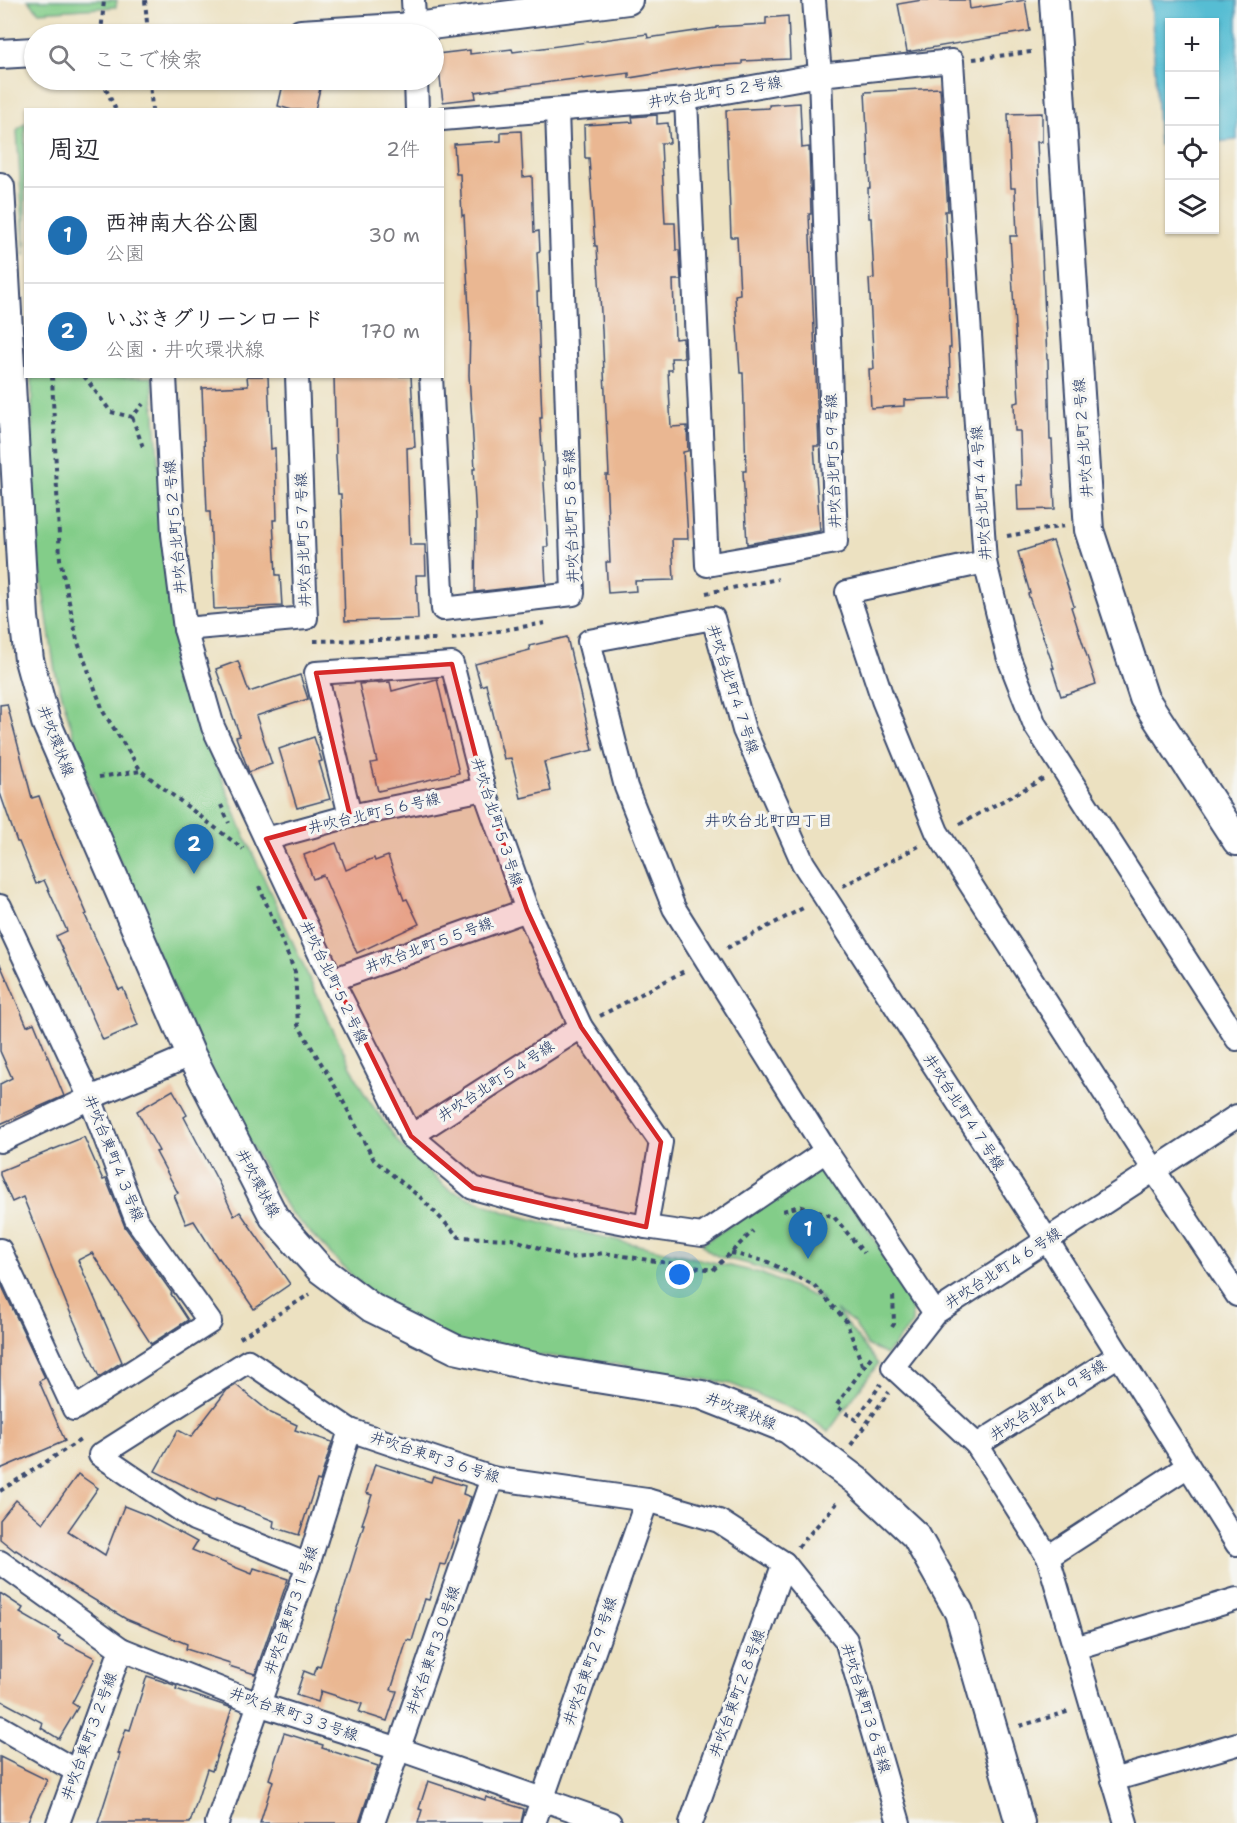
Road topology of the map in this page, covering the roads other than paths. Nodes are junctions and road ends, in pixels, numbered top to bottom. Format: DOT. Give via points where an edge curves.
graph roads {
  1 [pos="628,0"];
  2 [pos="814,0"];
  3 [pos="1054,0"];
  4 [pos="414,20"];
  5 [pos="382,24"];
  6 [pos="24,53"];
  7 [pos="0,54"];
  8 [pos="952,61"];
  9 [pos="820,75"];
  10 [pos="416,90"];
  11 [pos="686,99"];
  12 [pos="417,108"];
  13 [pos="557,110"];
  14 [pos="444,119"];
  15 [pos="0,187"];
  16 [pos="165,378"];
  17 [pos="297,378"];
  18 [pos="431,378"];
  19 [pos="984,551"];
  20 [pos="185,629"];
  21 [pos="484,789"];
  22 [pos="351,816"];
  23 [pos="266,839"];
  24 [pos="1237,841"];
  25 [pos="0,906"];
  26 [pos="527,910"];
  27 [pos="332,980"];
  28 [pos="581,1027"];
  29 [pos="1237,1039"];
  30 [pos="191,1055"];
  31 [pos="90,1098"];
  32 [pos="1237,1116"];
  33 [pos="411,1136"];
  34 [pos="0,1142"];
  35 [pos="826,1151"];
  36 [pos="1154,1170"];
  37 [pos="646,1227"];
  38 [pos="1047,1240"];
  39 [pos="0,1250"];
  40 [pos="1237,1295"];
  41 [pos="934,1313"];
  42 [pos="1119,1355"];
  43 [pos="350,1430"];
  44 [pos="977,1445"];
  45 [pos="1188,1466"];
  46 [pos="492,1478"];
  47 [pos="647,1500"];
  48 [pos="1237,1544"];
  49 [pos="1048,1557"];
  50 [pos="0,1562"];
  51 [pos="784,1563"];
  52 [pos="308,1565"];
  53 [pos="1237,1599"];
  54 [pos="1075,1648"];
  55 [pos="121,1649"];
  56 [pos="258,1704"];
  57 [pos="0,1727"];
  58 [pos="1237,1744"];
  59 [pos="399,1749"];
  60 [pos="76,1771"];
  61 [pos="1113,1780"];
  62 [pos="542,1798"];
  63 [pos="58,1823"];
  64 [pos="217,1823"];
  65 [pos="373,1823"];
  66 [pos="534,1823"];
  67 [pos="610,1823"];
  68 [pos="690,1823"];
  69 [pos="899,1823"];
  70 [pos="1020,1823"];
  71 [pos="1126,1823"];
  1 -- 4 [label="street"];
  2 -- 9 [label="street, 井吹台北町５９号線"];
  3 -- 24 [label="street, 井吹台北町２号線" via="1089,530 1144,698"];
  4 -- 5 [label="street"];
  6 -- 7 [label="street"];
  8 -- 9 [label="street, 井吹台北町５２号線"];
  8 -- 19 [label="street, 井吹台北町４４号線"];
  9 -- 11 [label="street, 井吹台北町５２号線"];
  9 -- 11 [label="street, 井吹台北町５９号線" via="836,542 707,565"];
  10 -- 12 [label="street"];
  11 -- 13 [label="street, 井吹台北町５２号線"];
  13 -- 14 [label="street, 井吹台北町５２号線"];
  13 -- 18 [label="street, 井吹台北町５８号線" via="573,594 443,609"];
  15 -- 30 [label="street, 井吹環状線" via="29,660 46,722"];
  16 -- 20 [label="street, 井吹台北町５２号線" via="173,534"];
  17 -- 20 [label="street, 井吹台北町５７号線" via="306,618"];
  19 -- 29 [label="street, 井吹台北町４４号線" via="1008,656 1035,725"];
  19 -- 36 [label="street" via="847,592 883,700 939,835"];
  20 -- 23 [label="street, 井吹台北町５２号線" via="213,727"];
  21 -- 22 [label="street, 井吹台北町５６号線"];
  21 -- 22 [label="street, 井吹台北町５３号線" via="452,664 316,673"];
  21 -- 26 [label="street, 井吹台北町５３号線"];
  22 -- 23 [label="street, 井吹台北町５６号線"];
  23 -- 27 [label="street, 井吹台北町５２号線"];
  25 -- 31 [label="street, 井吹台東町４３号線"];
  26 -- 27 [label="street, 井吹台北町５５号線"];
  26 -- 28 [label="street, 井吹台北町５３号線"];
  27 -- 33 [label="street, 井吹台北町５２号線"];
  28 -- 33 [label="street, 井吹台北町５４号線"];
  28 -- 37 [label="street, 井吹台北町５３号線" via="661,1142"];
  30 -- 31 [label="street"];
  30 -- 70 [label="street, 井吹環状線" via="274,1217 320,1269 372,1308 455,1349 553,1371 702,1395 788,1429 847,1473 916,1536 959,1611"];
  31 -- 34 [label="street"];
  31 -- 39 [label="street, 井吹台東町４３号線" via="136,1219 210,1322 74,1409"];
  32 -- 36 [label="street, 井吹台北町４６号線"];
  33 -- 37 [label="street, 井吹台北町５２号線" via="473,1188 547,1208"];
  35 -- 37 [label="street, 井吹台北町５２号線" via="702,1235"];
  35 -- 38 [label="street, 井吹台北町４７号線" via="674,908 626,788 589,641 713,618 744,730 803,863"];
  35 -- 41 [label="street, 井吹台北町４７号線"];
  36 -- 38 [label="street, 井吹台北町４６号線"];
  36 -- 40 [label="street"];
  38 -- 41 [label="street, 井吹台北町４６号線"];
  38 -- 42 [label="street, 井吹台北町４７号線"];
  41 -- 44 [label="street, 井吹台北町４６号線" via="897,1370"];
  42 -- 44 [label="street, 井吹台北町４９号線"];
  42 -- 45 [label="street, 井吹台北町４７号線"];
  43 -- 46 [label="street, 井吹台東町３６号線"];
  43 -- 52 [label="street, 井吹台東町３１号線"];
  43 -- 52 [label="street, 井吹台東町３６号線" via="248,1360 100,1455 194,1519"];
  44 -- 49 [label="street"];
  45 -- 48 [label="street, 井吹台北町４７号線"];
  45 -- 49 [label="street"];
  46 -- 47 [label="street, 井吹台東町３６号線"];
  46 -- 59 [label="street, 井吹台東町３０号線"];
  47 -- 51 [label="street, 井吹台東町３６号線" via="719,1521"];
  47 -- 62 [label="street, 井吹台東町２９号線"];
  49 -- 54 [label="street"];
  50 -- 55 [label="street, 井吹台東町３３号線"];
  51 -- 68 [label="street, 井吹台東町２８号線"];
  51 -- 69 [label="street, 井吹台東町３６号線" via="846,1640"];
  52 -- 56 [label="street, 井吹台東町３１号線"];
  53 -- 54 [label="street"];
  54 -- 61 [label="street"];
  55 -- 56 [label="street, 井吹台東町３３号線"];
  55 -- 60 [label="street, 井吹台東町３２号線"];
  56 -- 59 [label="street, 井吹台東町３３号線"];
  56 -- 64 [label="street, 井吹台東町３１号線"];
  57 -- 60 [label="street"];
  58 -- 61 [label="street"];
  59 -- 62 [label="street, 井吹台東町３３号線"];
  59 -- 65 [label="street, 井吹台東町３０号線"];
  60 -- 63 [label="street, 井吹台東町３２号線"];
  61 -- 71 [label="street"];
  62 -- 66 [label="street, 井吹台東町２９号線"];
  62 -- 67 [label="street, 井吹台東町３３号線"];
}
